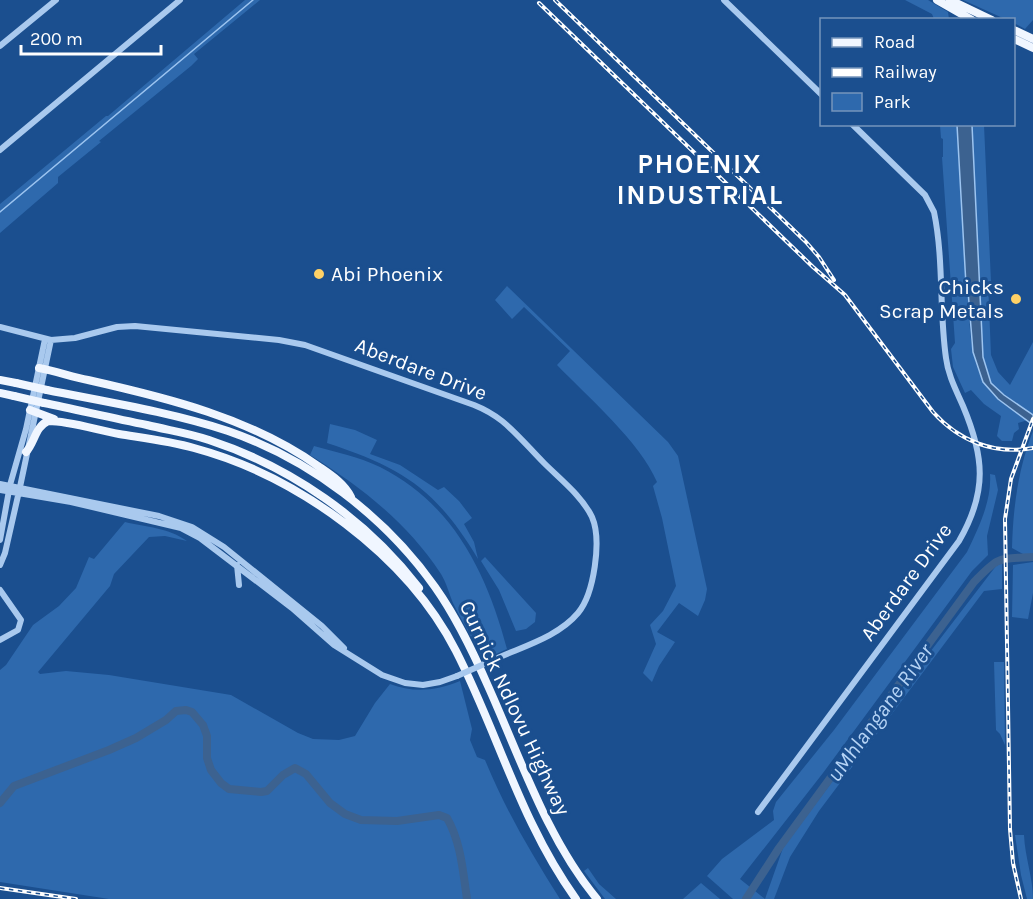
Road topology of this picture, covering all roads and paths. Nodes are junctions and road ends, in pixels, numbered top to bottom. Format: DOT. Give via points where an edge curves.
graph roads {
  1 [pos="56,0"];
  2 [pos="180,0"];
  3 [pos="724,0"];
  4 [pos="950,0"];
  5 [pos="938,1"];
  6 [pos="973,15"];
  7 [pos="1015,31"];
  8 [pos="1015,39"];
  9 [pos="1031,40"];
  10 [pos="0,46"];
  11 [pos="820,93"];
  12 [pos="854,126"];
  13 [pos="0,150"];
  14 [pos="0,327"];
  15 [pos="48,340"];
  16 [pos="42,369"];
  17 [pos="0,380"];
  18 [pos="0,393"];
  19 [pos="33,411"];
  20 [pos="70,424"];
  21 [pos="26,452"];
  22 [pos="0,484"];
  23 [pos="9,489"];
  24 [pos="0,490"];
  25 [pos="20,490"];
  26 [pos="353,501"];
  27 [pos="120,510"];
  28 [pos="0,540"];
  29 [pos="0,565"];
  30 [pos="237,565"];
  31 [pos="239,585"];
  32 [pos="0,590"];
  33 [pos="0,640"];
  34 [pos="336,642"];
  35 [pos="758,812"];
  36 [pos="576,899"];
  37 [pos="582,899"];
  38 [pos="597,899"];
  1 -- 10 [label="street"];
  2 -- 13 [label="street"];
  3 -- 11 [label="street"];
  4 -- 6 [label="main road"];
  5 -- 6 [label="main road"];
  7 -- 9 [label="main road"];
  8 -- 9 [label="main road"];
  12 -- 35 [label="street, Aberdare Drive" via="925,195 934,212 947,366 975,436 979,493 959,540"];
  14 -- 15 [label="street, Aberdare Drive"];
  15 -- 16 [label="street"];
  15 -- 34 [label="street, Aberdare Drive, bridge" via="135,326 279,340 324,351 496,416 586,508 595,525 597,543 588,593 578,613 555,631 458,676 433,684 405,683 382,675"];
  16 -- 19 [label="street"];
  16 -- 26 [label="main road" via="163,398 262,432 332,476"];
  17 -- 26 [label="main road, Curnick Ndlovu Highway, bridge" via="227,431 299,464"];
  18 -- 37 [label="main road, Curnick Ndlovu Highway, bridge" via="190,435 244,452 308,486 366,532 414,581 458,647 540,832"];
  19 -- 20 [label="main road"];
  19 -- 21 [label="street"];
  19 -- 23 [label="street"];
  20 -- 21 [label="main road" via="44,422"];
  20 -- 36 [label="main road" via="176,443 249,467 332,514 381,555 423,600 454,648 536,833"];
  21 -- 25 [label="street"];
  22 -- 23 [label="street"];
  23 -- 24 [label="street"];
  23 -- 25 [label="street"];
  23 -- 28 [label="street"];
  25 -- 27 [label="street"];
  25 -- 29 [label="street"];
  26 -- 38 [label="main road, Curnick Ndlovu Highway" via="407,551 448,607 466,638 556,838"];
  27 -- 30 [label="street" via="181,528"];
  27 -- 34 [label="street" via="179,521 208,536 322,626"];
  30 -- 31 [label="street"];
  30 -- 34 [label="street"];
  32 -- 33 [label="street" via="21,620 18,630"];
}
